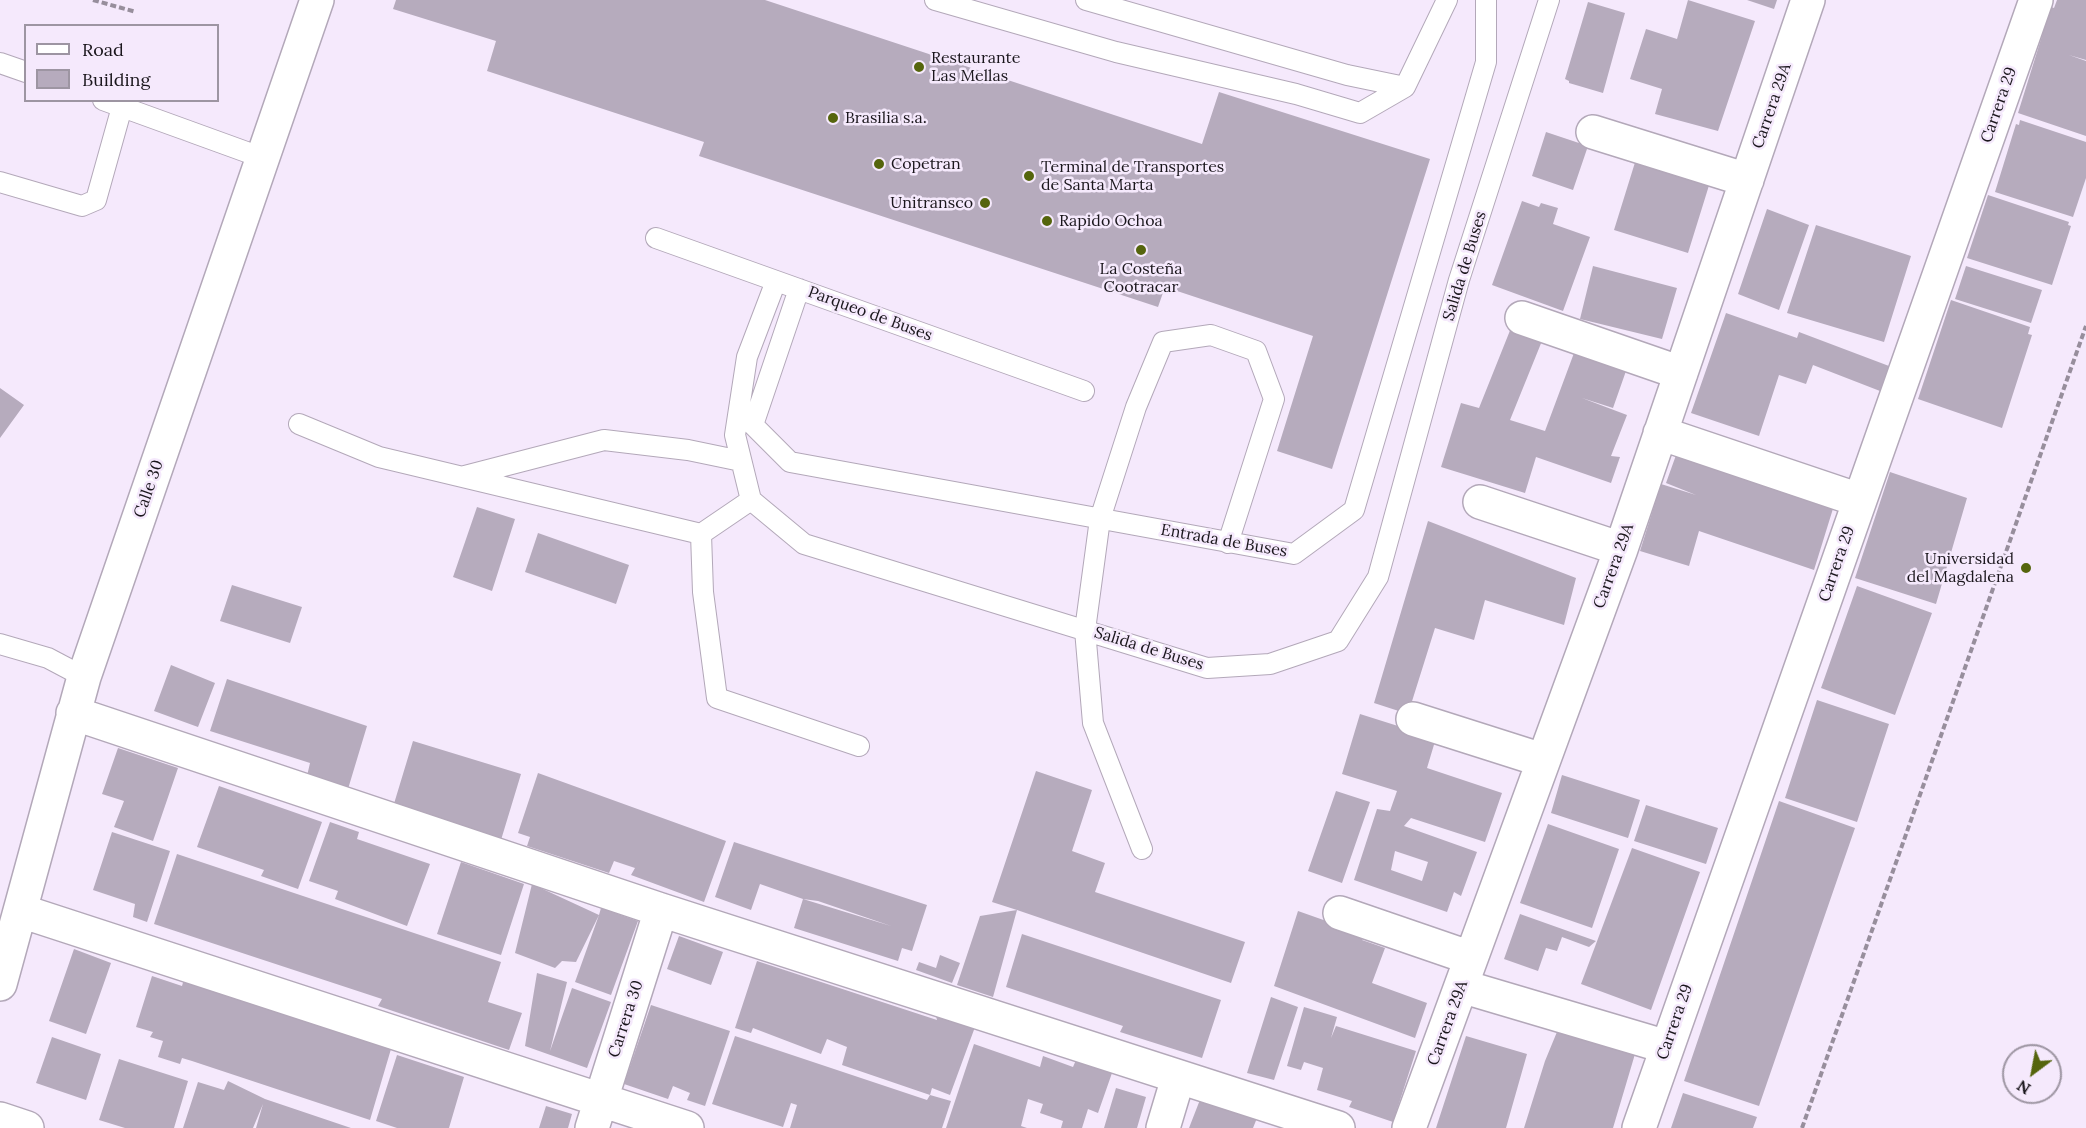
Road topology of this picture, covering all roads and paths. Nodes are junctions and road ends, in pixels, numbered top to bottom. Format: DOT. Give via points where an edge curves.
graph roads {
  1 [pos="93,0"];
  2 [pos="317,0"];
  3 [pos="935,0"];
  4 [pos="1086,0"];
  5 [pos="1448,0"];
  6 [pos="1486,0"];
  7 [pos="1549,0"];
  8 [pos="1808,0"];
  9 [pos="2036,0"];
  10 [pos="136,12"];
  11 [pos="0,63"];
  12 [pos="24,71"];
  13 [pos="1405,87"];
  14 [pos="108,102"];
  15 [pos="122,107"];
  16 [pos="1593,132"];
  17 [pos="263,158"];
  18 [pos="1747,180"];
  19 [pos="0,182"];
  20 [pos="656,238"];
  21 [pos="776,281"];
  22 [pos="799,289"];
  23 [pos="1522,318"];
  24 [pos="2086,326"];
  25 [pos="1681,373"];
  26 [pos="1084,391"];
  27 [pos="299,424"];
  28 [pos="1659,433"];
  29 [pos="741,461"];
  30 [pos="461,477"];
  31 [pos="752,500"];
  32 [pos="1859,500"];
  33 [pos="1479,502"];
  34 [pos="1100,519"];
  35 [pos="701,534"];
  36 [pos="1228,543"];
  37 [pos="1621,549"];
  38 [pos="1085,630"];
  39 [pos="0,644"];
  40 [pos="84,677"];
  41 [pos="73,713"];
  42 [pos="1413,719"];
  43 [pos="859,746"];
  44 [pos="1542,760"];
  45 [pos="1142,849"];
  46 [pos="661,910"];
  47 [pos="21,911"];
  48 [pos="1340,912"];
  49 [pos="1466,972"];
  50 [pos="0,984"];
  51 [pos="1666,1047"];
  52 [pos="1178,1078"];
  53 [pos="596,1114"];
  54 [pos="0,1119"];
  55 [pos="27,1128"];
  56 [pos="687,1128"];
  57 [pos="1163,1128"];
  58 [pos="1338,1128"];
  59 [pos="1409,1128"];
  60 [pos="1639,1128"];
  61 [pos="1802,1128"];
  1 -- 10 [label="path"];
  2 -- 17 [label="street, Calle 30"];
  3 -- 13 [label="lane" via="1116,52 1360,113"];
  4 -- 13 [label="lane" via="1347,75"];
  5 -- 13 [label="lane"];
  6 -- 36 [label="lane, Entrada de Buses" via="1486,62 1354,510 1294,554"];
  7 -- 38 [label="lane, Salida de Buses" via="1459,280 1378,577 1338,641 1270,664 1208,668"];
  8 -- 18 [label="street, Carrera 29A"];
  9 -- 32 [label="street, Carrera 29"];
  11 -- 12 [label="lane"];
  14 -- 15 [label="lane"];
  15 -- 17 [label="lane"];
  15 -- 19 [label="lane" via="96,200 82,206"];
  16 -- 18 [label="street"];
  17 -- 40 [label="street, Calle 30"];
  18 -- 25 [label="street, Carrera 29A"];
  20 -- 21 [label="lane, Parqueo de Buses"];
  21 -- 22 [label="lane, Parqueo de Buses"];
  21 -- 29 [label="lane" via="747,357 735,435"];
  22 -- 26 [label="lane, Parqueo de Buses"];
  22 -- 34 [label="lane, Entrada de Buses" via="753,425 790,462"];
  23 -- 25 [label="street"];
  24 -- 61 [label="path"];
  25 -- 28 [label="street, Carrera 29A"];
  27 -- 30 [label="lane" via="379,457"];
  28 -- 32 [label="street"];
  28 -- 37 [label="street, Carrera 29A"];
  29 -- 30 [label="lane" via="604,440"];
  29 -- 31 [label="lane"];
  30 -- 35 [label="lane"];
  31 -- 35 [label="lane"];
  31 -- 38 [label="lane, Salida de Buses" via="804,544"];
  32 -- 51 [label="street, Carrera 29"];
  33 -- 37 [label="street"];
  34 -- 36 [label="lane, Entrada de Buses"];
  34 -- 36 [label="lane" via="1136,407 1163,342 1211,335 1256,351 1275,399"];
  34 -- 38 [label="lane"];
  35 -- 43 [label="lane" via="703,592 717,698"];
  37 -- 44 [label="street, Carrera 29A"];
  38 -- 45 [label="lane" via="1093,723"];
  39 -- 40 [label="lane" via="48,658"];
  40 -- 41 [label="street, Calle 30"];
  41 -- 46 [label="street"];
  41 -- 47 [label="street, Calle 30"];
  42 -- 44 [label="street"];
  44 -- 49 [label="street, Carrera 29A"];
  46 -- 52 [label="street"];
  46 -- 53 [label="street, Carrera 30"];
  47 -- 50 [label="street, Calle 30"];
  47 -- 53 [label="street"];
  48 -- 49 [label="street"];
  49 -- 51 [label="street"];
  49 -- 59 [label="street, Carrera 29A"];
  51 -- 60 [label="street, Carrera 29"];
  52 -- 57 [label="street"];
  52 -- 58 [label="street"];
  53 -- 56 [label="street"];
  54 -- 55 [label="street"];
}
